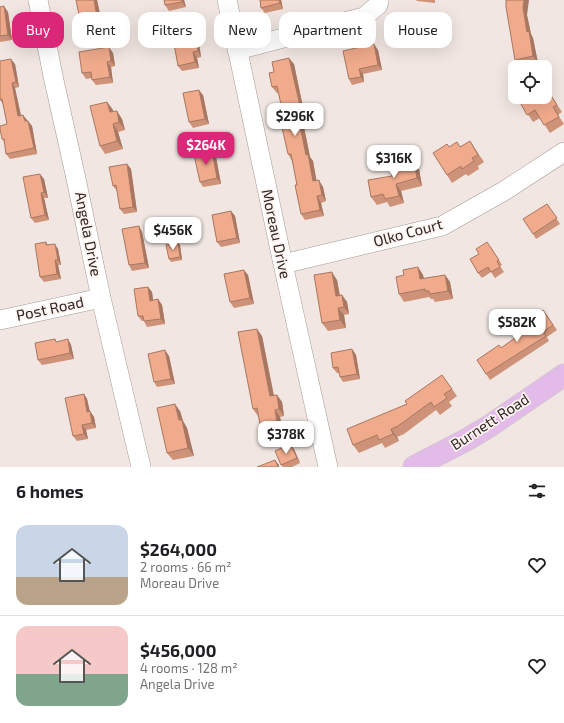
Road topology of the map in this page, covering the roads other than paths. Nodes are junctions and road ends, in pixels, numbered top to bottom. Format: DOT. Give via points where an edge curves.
graph roads {
  1 [pos="38,0"];
  2 [pos="227,0"];
  3 [pos="379,0"];
  4 [pos="237,50"];
  5 [pos="564,152"];
  6 [pos="282,264"];
  7 [pos="100,298"];
  8 [pos="0,320"];
  9 [pos="564,375"];
  10 [pos="141,467"];
  11 [pos="328,467"];
  12 [pos="414,467"];
  1 -- 7 [label="street, Angela Drive"];
  2 -- 4 [label="street, Moreau Drive"];
  3 -- 4 [label="street" via="378,5 364,17"];
  4 -- 6 [label="street, Moreau Drive"];
  5 -- 6 [label="street, Olko Court" via="504,191 442,226"];
  6 -- 11 [label="street, Moreau Drive"];
  7 -- 8 [label="street, Post Road"];
  7 -- 10 [label="street, Angela Drive"];
  9 -- 12 [label="main road, Burnett Road" via="488,427"];
}
